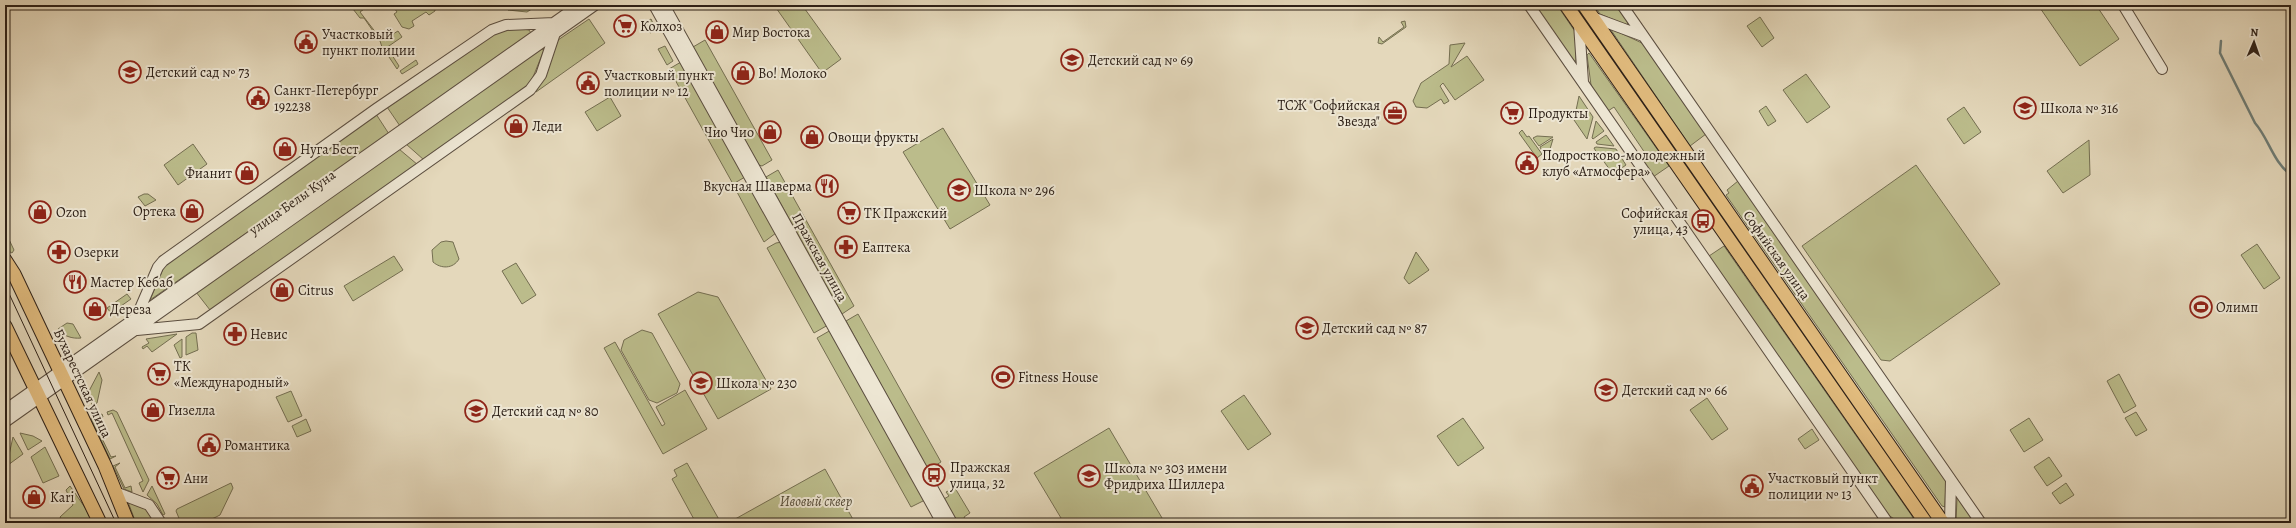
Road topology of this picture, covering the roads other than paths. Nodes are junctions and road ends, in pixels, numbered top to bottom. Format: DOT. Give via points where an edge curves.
graph roads {
  1 [pos="579,5"];
  2 [pos="595,5"];
  3 [pos="654,5"];
  4 [pos="664,5"];
  5 [pos="1529,5"];
  6 [pos="1566,5"];
  7 [pos="1584,5"];
  8 [pos="1622,5"];
  9 [pos="2124,5"];
  10 [pos="1592,17"];
  11 [pos="1579,24"];
  12 [pos="554,28"];
  13 [pos="1643,36"];
  14 [pos="2162,68"];
  15 [pos="1583,83"];
  16 [pos="5,260"];
  17 [pos="135,319"];
  18 [pos="5,326"];
  19 [pos="135,330"];
  20 [pos="62,376"];
  21 [pos="37,394"];
  22 [pos="5,410"];
  23 [pos="5,422"];
  24 [pos="1951,480"];
  25 [pos="115,492"];
  26 [pos="100,523"];
  27 [pos="128,523"];
  28 [pos="161,523"];
  29 [pos="942,523"];
  30 [pos="952,523"];
  31 [pos="1888,523"];
  32 [pos="1926,523"];
  33 [pos="1944,523"];
  34 [pos="1950,523"];
  35 [pos="1981,523"];
  1 -- 12 [label="street, улица Белы Куна"];
  2 -- 12 [label="street, улица Белы Куна"];
  3 -- 29 [label="street, Пражская улица"];
  4 -- 30 [label="street, Пражская улица"];
  5 -- 15 [label="street"];
  6 -- 11 [label="main road"];
  7 -- 10 [label="main road, Софийская улица"];
  8 -- 13 [label="street"];
  9 -- 14 [label="street"];
  10 -- 13 [label="street"];
  10 -- 33 [label="main road, Софийская улица"];
  11 -- 15 [label="street"];
  11 -- 32 [label="main road"];
  12 -- 17 [label="street, улица Белы Куна"];
  12 -- 17 [label="street" via="506,25 492,30 376,109 163,261"];
  12 -- 19 [label="street, улица Белы Куна"];
  12 -- 19 [label="street" via="540,75 530,90 199,324"];
  13 -- 24 [label="street"];
  15 -- 31 [label="street"];
  16 -- 20 [label="main road, Бухарестская улица"];
  17 -- 20 [label="street, улица Белы Куна"];
  18 -- 21 [label="main road"];
  19 -- 20 [label="street, улица Белы Куна"];
  20 -- 21 [label="street, улица Белы Куна"];
  20 -- 25 [label="main road, Бухарестская улица"];
  21 -- 22 [label="street, улица Белы Куна"];
  21 -- 23 [label="street, улица Белы Куна"];
  21 -- 26 [label="main road"];
  24 -- 34 [label="street"];
  24 -- 35 [label="street"];
  25 -- 27 [label="main road, Бухарестская улица"];
  25 -- 28 [label="street" via="149,505"];
}
